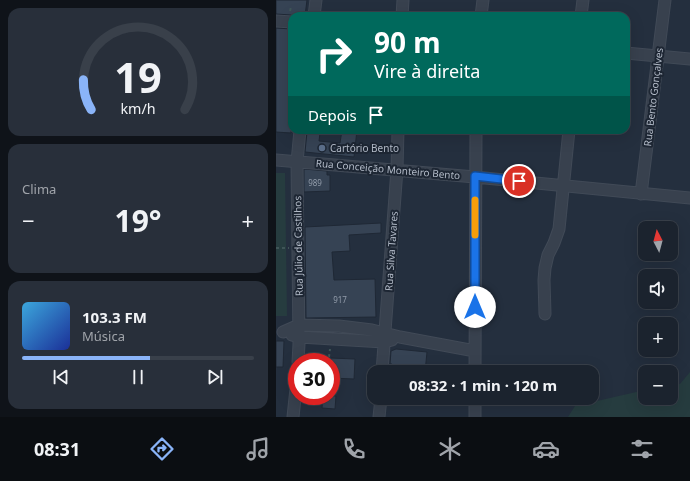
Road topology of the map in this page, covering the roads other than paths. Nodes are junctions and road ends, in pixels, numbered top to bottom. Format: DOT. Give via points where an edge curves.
graph roads {
  1 [pos="316,0"];
  2 [pos="404,0"];
  3 [pos="483,0"];
  4 [pos="583,0"];
  5 [pos="665,0"];
  6 [pos="314,12"];
  7 [pos="402,12"];
  8 [pos="482,12"];
  9 [pos="582,12"];
  10 [pos="288,19"];
  11 [pos="276,21"];
  12 [pos="630,53"];
  13 [pos="658,56"];
  14 [pos="690,59"];
  15 [pos="300,134"];
  16 [pos="398,134"];
  17 [pos="476,134"];
  18 [pos="569,134"];
  19 [pos="276,160"];
  20 [pos="296,162"];
  21 [pos="397,169"];
  22 [pos="475,176"];
  23 [pos="564,186"];
  24 [pos="641,194"];
  25 [pos="690,198"];
  26 [pos="545,314"];
  27 [pos="299,325"];
  28 [pos="339,326"];
  29 [pos="280,332"];
  30 [pos="299,338"];
  31 [pos="385,338"];
  32 [pos="338,340"];
  33 [pos="475,351"];
  34 [pos="298,353"];
  35 [pos="383,365"];
  36 [pos="475,365"];
  37 [pos="294,405"];
  38 [pos="380,405"];
  39 [pos="475,405"];
  40 [pos="293,417"];
  41 [pos="379,417"];
  42 [pos="475,417"];
  1 -- 6 [label="street"];
  2 -- 7 [label="street"];
  3 -- 8 [label="street"];
  4 -- 9 [label="street"];
  5 -- 13 [label="street, Rua Bento Gonçalves"];
  10 -- 11 [label="street"];
  12 -- 13 [label="street"];
  13 -- 14 [label="street"];
  13 -- 24 [label="street, Rua Bento Gonçalves"];
  15 -- 20 [label="street, Rua Júlio de Castilhos"];
  16 -- 21 [label="street, Rua Silva Tavares"];
  17 -- 22 [label="street"];
  18 -- 23 [label="street"];
  19 -- 20 [label="street, Rua Conceição Monteiro Bento"];
  20 -- 21 [label="street, Rua Conceição Monteiro Bento"];
  20 -- 27 [label="street, Rua Júlio de Castilhos"];
  21 -- 22 [label="street, Rua Conceição Monteiro Bento"];
  21 -- 31 [label="street, Rua Silva Tavares"];
  22 -- 23 [label="street, Rua Conceição Monteiro Bento"];
  22 -- 33 [label="street"];
  23 -- 24 [label="street, Rua Conceição Monteiro Bento"];
  23 -- 26 [label="street" via="559,228 545,268"];
  24 -- 25 [label="street, Rua Conceição Monteiro Bento"];
  27 -- 28 [label="street"];
  27 -- 29 [label="street"];
  27 -- 30 [label="street, Rua Júlio de Castilhos"];
  28 -- 31 [label="street" via="372,330"];
  28 -- 32 [label="street"];
  29 -- 30 [label="street"];
  30 -- 32 [label="street"];
  30 -- 34 [label="street, Rua Júlio de Castilhos"];
  31 -- 32 [label="street"];
  31 -- 33 [label="street" via="400,337"];
  31 -- 35 [label="street, Rua Silva Tavares"];
  33 -- 36 [label="street"];
  37 -- 40 [label="street"];
  38 -- 41 [label="street"];
  39 -- 42 [label="street"];
}
